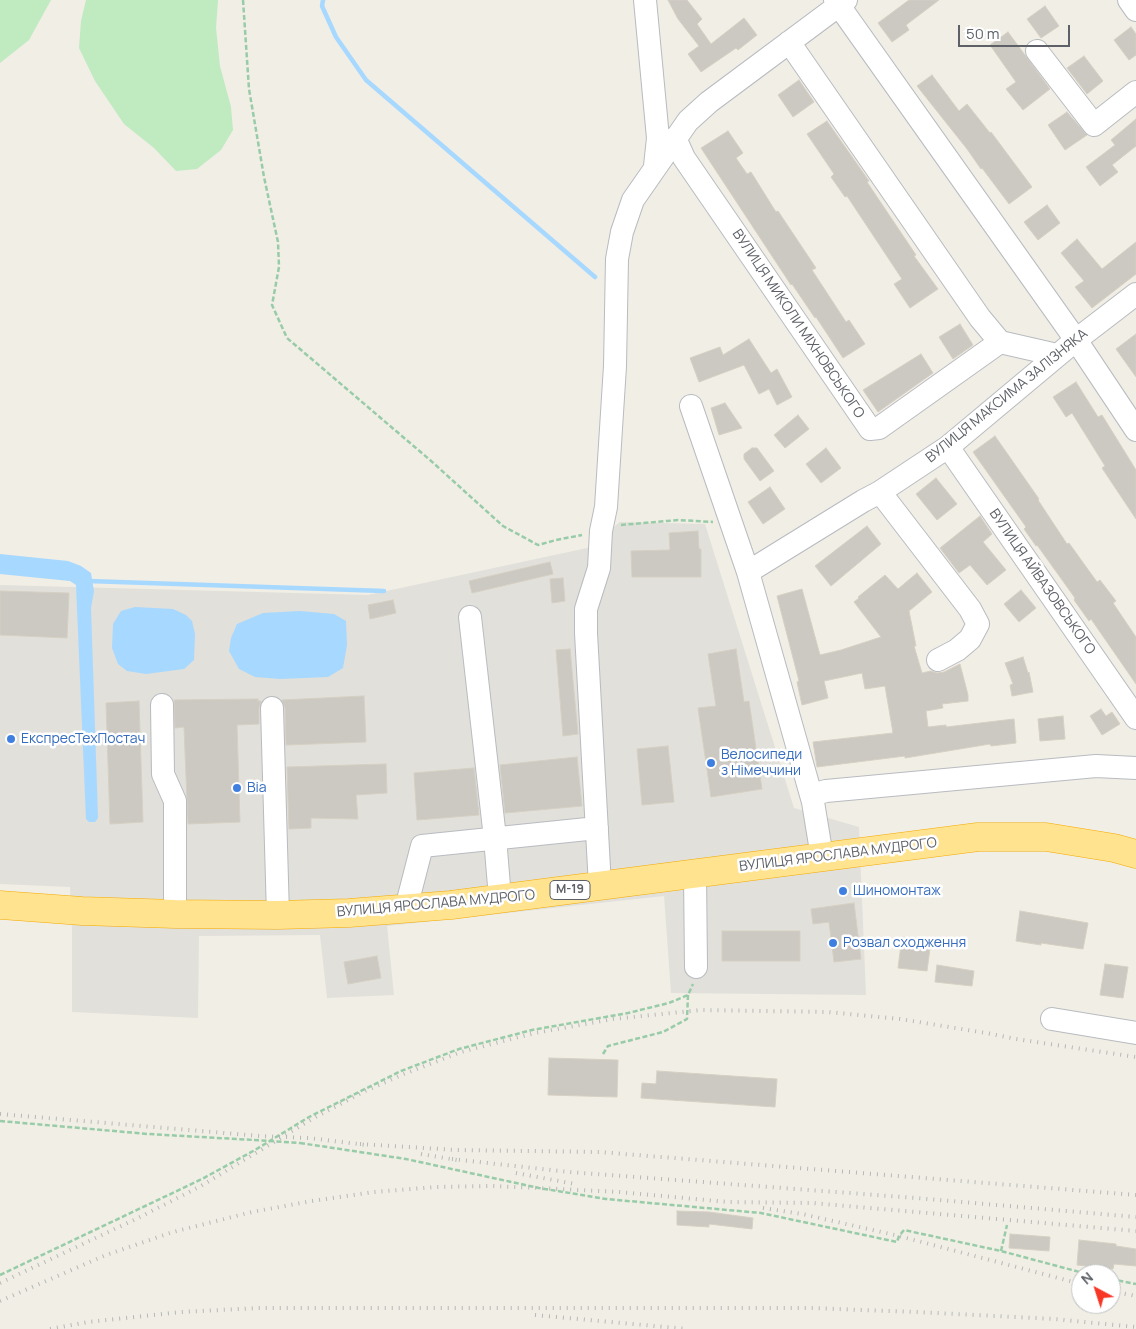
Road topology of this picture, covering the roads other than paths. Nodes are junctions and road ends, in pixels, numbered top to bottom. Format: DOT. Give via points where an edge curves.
graph roads {
  1 [pos="645,0"];
  2 [pos="1129,0"];
  3 [pos="840,2"];
  4 [pos="1136,10"];
  5 [pos="790,42"];
  6 [pos="1037,51"];
  7 [pos="1136,92"];
  8 [pos="675,138"];
  9 [pos="655,168"];
  10 [pos="1136,294"];
  11 [pos="1076,340"];
  12 [pos="1000,342"];
  13 [pos="1057,356"];
  14 [pos="691,406"];
  15 [pos="1132,416"];
  16 [pos="948,447"];
  17 [pos="880,492"];
  18 [pos="748,572"];
  19 [pos="470,617"];
  20 [pos="938,660"];
  21 [pos="162,705"];
  22 [pos="272,708"];
  23 [pos="1136,718"];
  24 [pos="1136,768"];
  25 [pos="811,795"];
  26 [pos="597,828"];
  27 [pos="495,838"];
  28 [pos="1136,854"];
  29 [pos="822,857"];
  30 [pos="695,874"];
  31 [pos="600,886"];
  32 [pos="500,898"];
  33 [pos="0,905"];
  34 [pos="406,908"];
  35 [pos="176,914"];
  36 [pos="278,915"];
  37 [pos="696,967"];
  38 [pos="1052,1019"];
  39 [pos="1136,1032"];
  1 -- 9 [label="street" via="658,138"];
  2 -- 4 [label="street"];
  3 -- 5 [label="street"];
  3 -- 11 [label="street"];
  5 -- 8 [label="street" via="709,102"];
  5 -- 12 [label="street" via="980,318"];
  6 -- 7 [label="street" via="1094,126"];
  8 -- 9 [label="street"];
  8 -- 12 [label="street, ВУЛИЦЯ МИКОЛИ МІХНОВСЬКОГО" via="684,158 870,428 879,428"];
  9 -- 26 [label="street" via="633,200 617,258 615,376 606,507 599,568 586,609"];
  10 -- 11 [label="street, ВУЛИЦЯ МАКСИМА ЗАЛІЗНЯКА"];
  11 -- 13 [label="street, ВУЛИЦЯ МАКСИМА ЗАЛІЗНЯКА"];
  11 -- 15 [label="street"];
  12 -- 13 [label="street"];
  13 -- 16 [label="street, ВУЛИЦЯ МАКСИМА ЗАЛІЗНЯКА"];
  14 -- 18 [label="street"];
  16 -- 17 [label="street, ВУЛИЦЯ МАКСИМА ЗАЛІЗНЯКА"];
  16 -- 23 [label="street, ВУЛИЦЯ АЙВАЗОВСЬКОГО"];
  17 -- 18 [label="street, ВУЛИЦЯ МАКСИМА ЗАЛІЗНЯКА"];
  17 -- 20 [label="street" via="970,609 978,624 970,638"];
  18 -- 25 [label="street"];
  19 -- 27 [label="street"];
  21 -- 35 [label="street" via="163,774 175,801"];
  22 -- 36 [label="street"];
  24 -- 25 [label="street" via="1096,766"];
  25 -- 29 [label="street"];
  26 -- 27 [label="street"];
  26 -- 31 [label="street"];
  27 -- 32 [label="street"];
  27 -- 34 [label="street" via="422,846"];
  28 -- 29 [label="highway, ВУЛИЦЯ ЯРОСЛАВА МУДРОГО / М-19" via="1046,837 978,837"];
  29 -- 30 [label="highway, ВУЛИЦЯ ЯРОСЛАВА МУДРОГО / М-19"];
  30 -- 31 [label="highway, ВУЛИЦЯ ЯРОСЛАВА МУДРОГО / М-19"];
  30 -- 37 [label="street"];
  31 -- 32 [label="highway, ВУЛИЦЯ ЯРОСЛАВА МУДРОГО / М-19"];
  32 -- 34 [label="highway, ВУЛИЦЯ ЯРОСЛАВА МУДРОГО / М-19"];
  33 -- 35 [label="highway, ВУЛИЦЯ ЯРОСЛАВА МУДРОГО / М-19"];
  34 -- 36 [label="highway, ВУЛИЦЯ ЯРОСЛАВА МУДРОГО / М-19"];
  35 -- 36 [label="highway, ВУЛИЦЯ ЯРОСЛАВА МУДРОГО / М-19"];
  38 -- 39 [label="street"];
}
